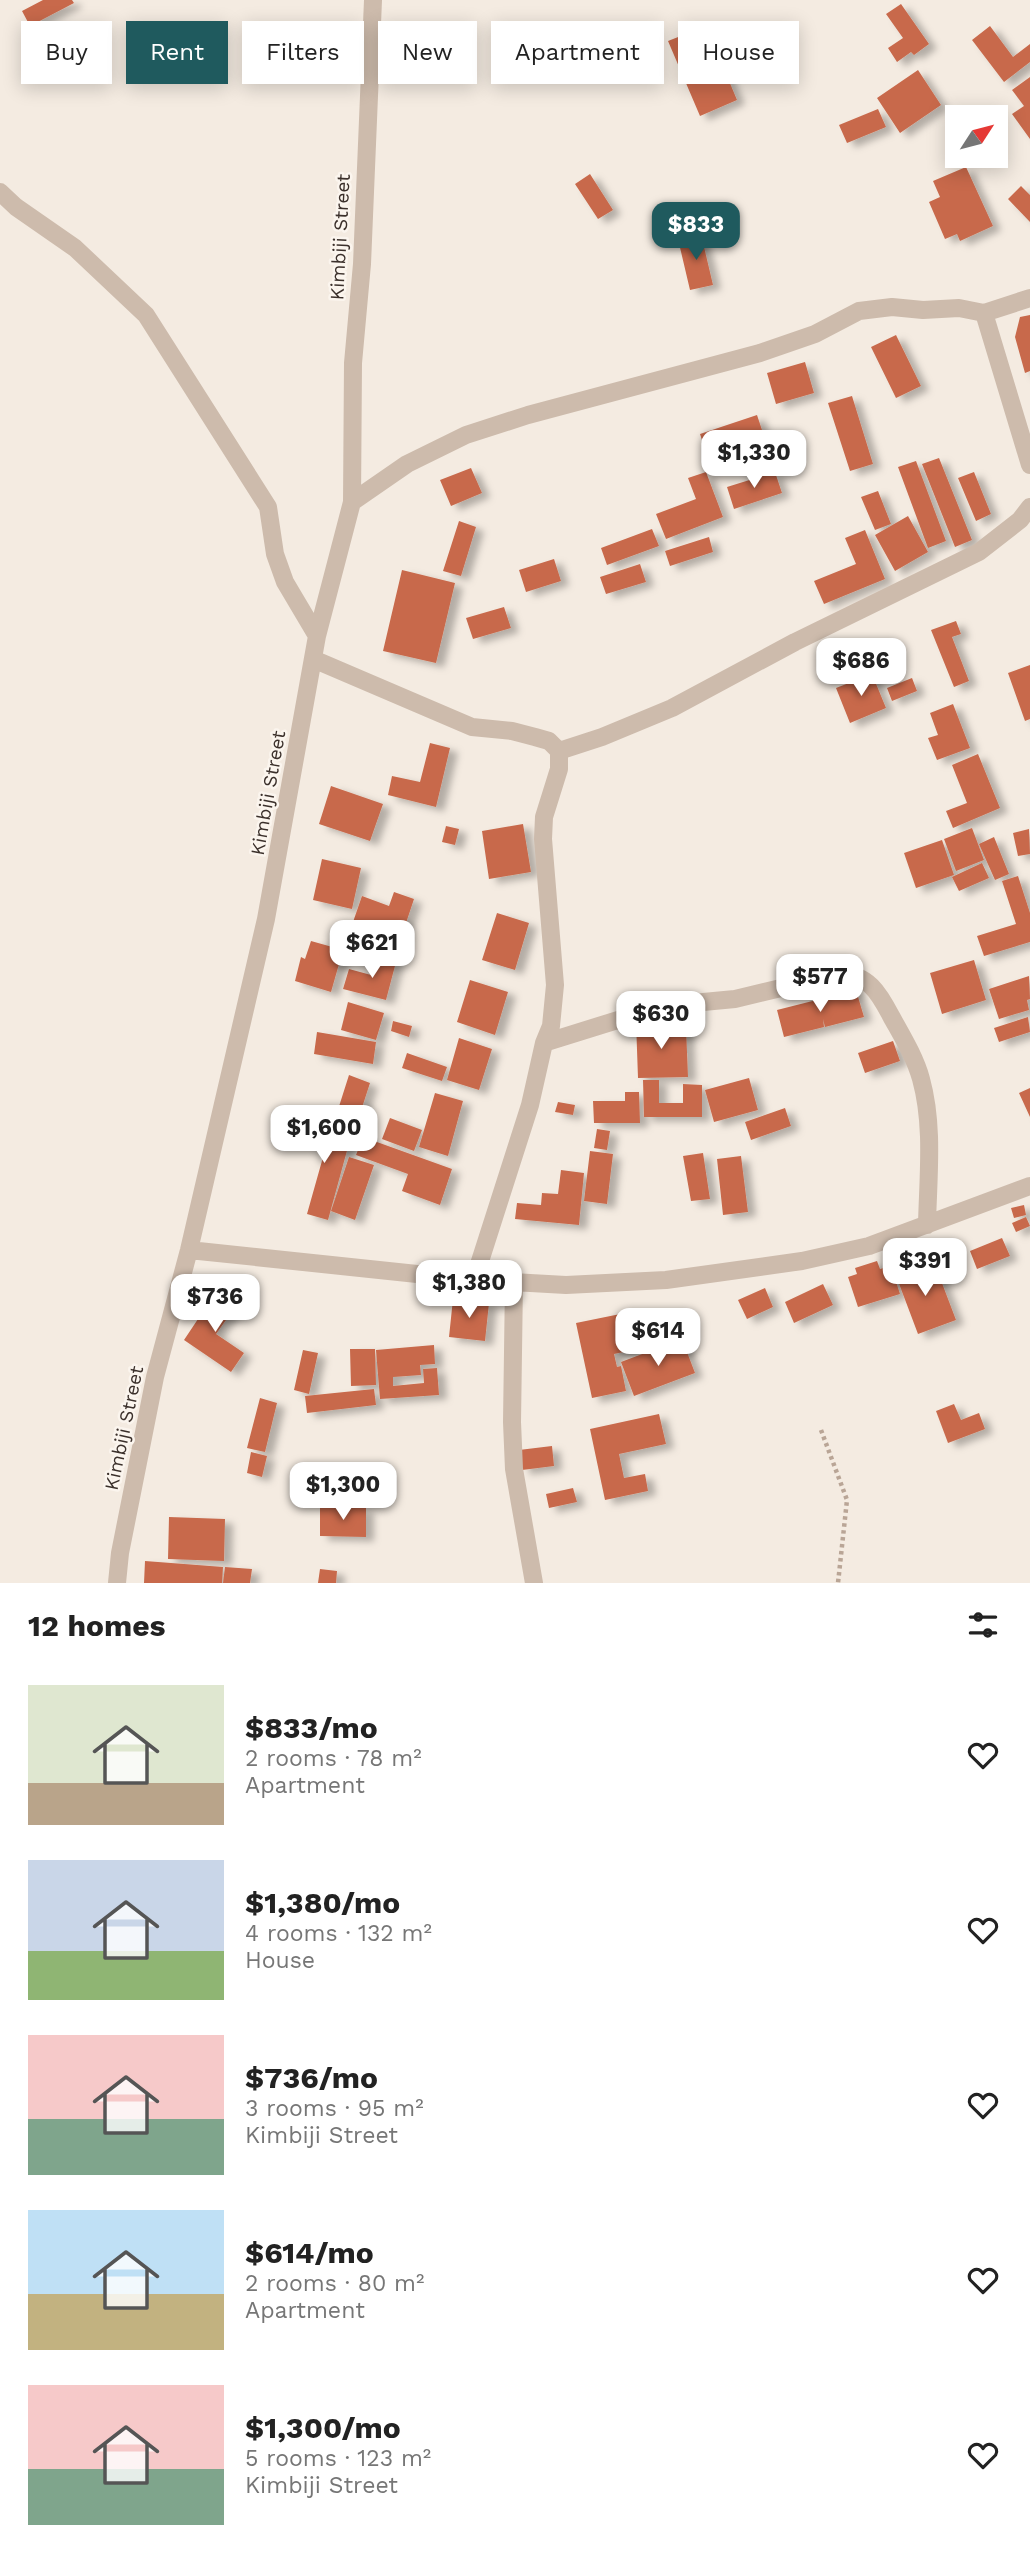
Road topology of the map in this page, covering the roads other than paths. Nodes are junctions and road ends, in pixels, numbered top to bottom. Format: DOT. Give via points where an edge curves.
graph roads {
  1 [pos="373,0"];
  2 [pos="0,192"];
  3 [pos="1030,298"];
  4 [pos="984,313"];
  5 [pos="1030,465"];
  6 [pos="352,502"];
  7 [pos="1030,507"];
  8 [pos="317,636"];
  9 [pos="313,659"];
  10 [pos="559,751"];
  11 [pos="544,1044"];
  12 [pos="1030,1186"];
  13 [pos="927,1225"];
  14 [pos="189,1250"];
  15 [pos="474,1280"];
  16 [pos="514,1282"];
  17 [pos="117,1583"];
  18 [pos="534,1583"];
  1 -- 6 [label="street, Kimbiji Street" via="354,363"];
  2 -- 8 [label="street" via="75,248 146,315 268,507 275,554 285,582"];
  3 -- 4 [label="street"];
  4 -- 5 [label="street"];
  4 -- 6 [label="street" via="959,308 859,311 815,334 760,353 467,435 407,464"];
  6 -- 8 [label="street, Kimbiji Street"];
  7 -- 10 [label="street" via="979,552 672,708"];
  8 -- 9 [label="street, Kimbiji Street"];
  9 -- 10 [label="street" via="472,727 535,737 549,741"];
  9 -- 14 [label="street, Kimbiji Street" via="266,919"];
  10 -- 11 [label="street" via="559,769 544,817 555,985 551,1026"];
  11 -- 13 [label="street" via="682,1004 735,999 855,974 867,981 884,1003 921,1077 929,1120"];
  11 -- 15 [label="street" via="530,1105"];
  12 -- 13 [label="street"];
  13 -- 16 [label="street" via="869,1246 802,1261 666,1280 566,1285"];
  14 -- 15 [label="street"];
  14 -- 17 [label="street, Kimbiji Street" via="155,1377"];
  15 -- 16 [label="street"];
  16 -- 18 [label="street" via="514,1469"];
}
